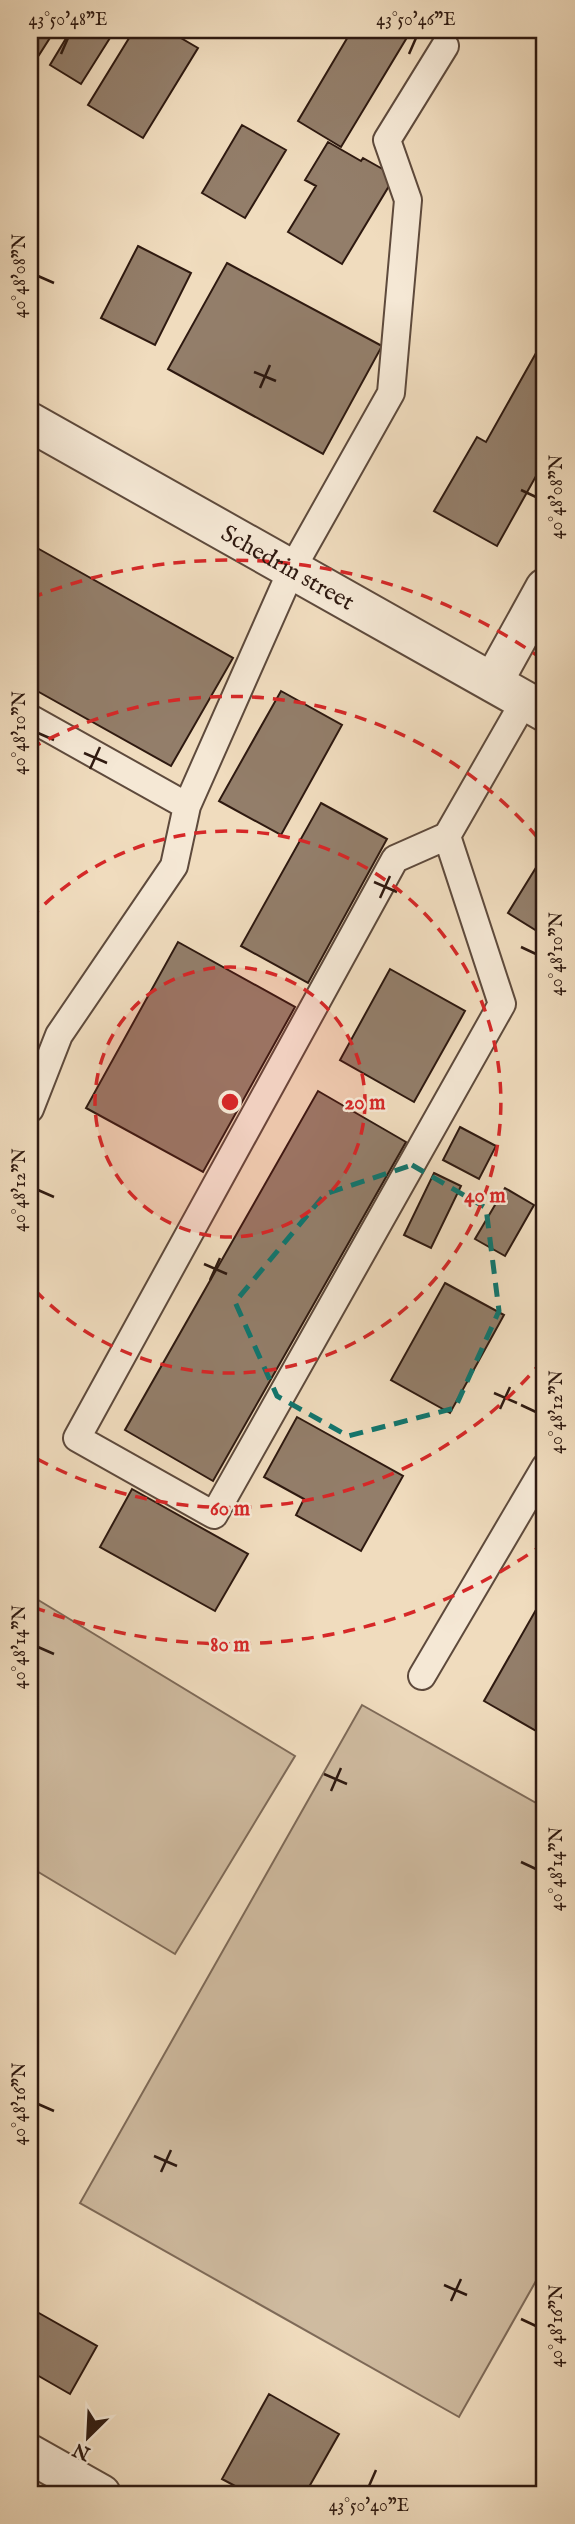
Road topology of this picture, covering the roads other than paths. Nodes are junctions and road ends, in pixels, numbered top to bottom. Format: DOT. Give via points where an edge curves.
graph roads {
  1 [pos="445,46"];
  2 [pos="30,422"];
  3 [pos="292,569"];
  4 [pos="545,588"];
  5 [pos="521,698"];
  6 [pos="30,718"];
  7 [pos="187,806"];
  8 [pos="447,836"];
  9 [pos="30,1109"];
  10 [pos="545,1467"];
  11 [pos="422,1676"];
  12 [pos="30,2454"];
  13 [pos="101,2494"];
  1 -- 3 [label="lane" via="387,140 408,200 391,393"];
  2 -- 3 [label="street, Schedrin street"];
  3 -- 5 [label="street, Schedrin street"];
  3 -- 7 [label="lane"];
  4 -- 5 [label="street"];
  5 -- 8 [label="lane"];
  6 -- 7 [label="lane"];
  7 -- 9 [label="lane" via="174,866 59,1035"];
  8 -- 8 [label="lane" via="395,859 77,1438 214,1515 502,1003"];
  10 -- 11 [label="lane"];
  12 -- 13 [label="street"];
}
